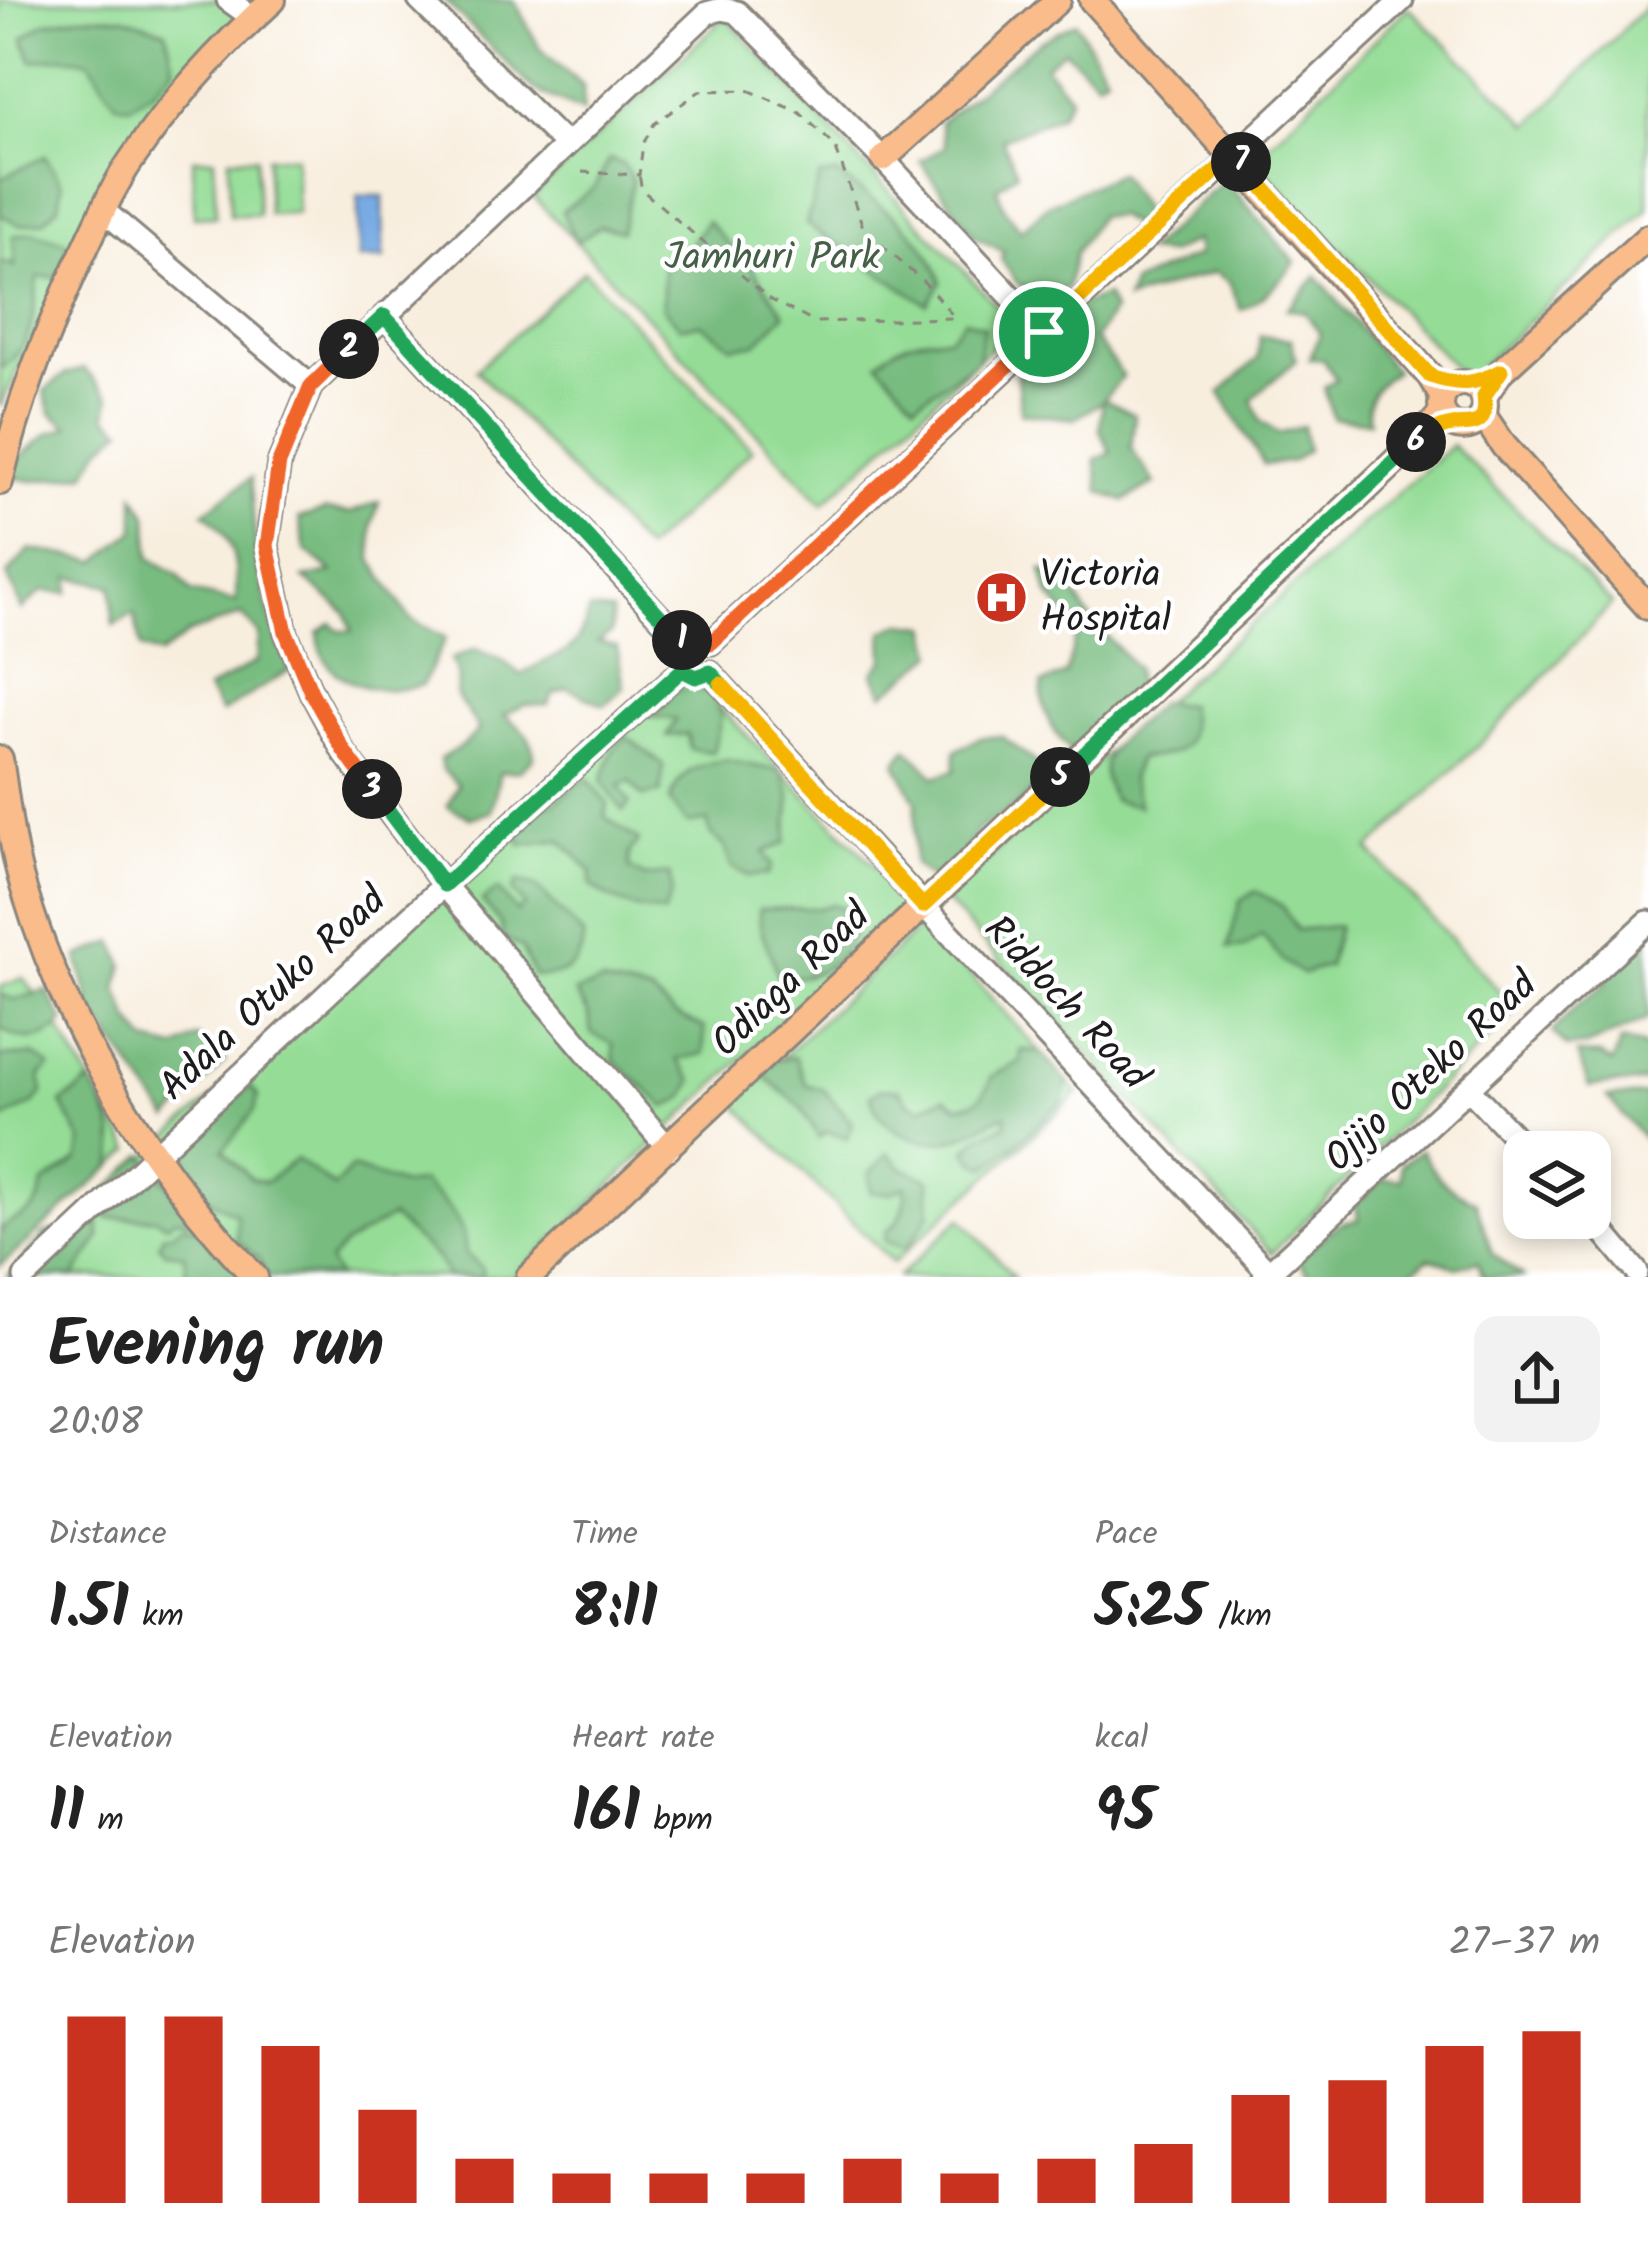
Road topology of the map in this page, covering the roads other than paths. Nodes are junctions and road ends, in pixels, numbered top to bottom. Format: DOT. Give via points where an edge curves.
graph roads {
  1 [pos="228,0"];
  2 [pos="273,0"];
  3 [pos="419,0"];
  4 [pos="1058,0"];
  5 [pos="1092,0"];
  6 [pos="1402,0"];
  7 [pos="253,18"];
  8 [pos="566,145"];
  9 [pos="1234,154"];
  10 [pos="883,159"];
  11 [pos="103,210"];
  12 [pos="1648,237"];
  13 [pos="384,316"];
  14 [pos="1044,332"];
  15 [pos="311,386"];
  16 [pos="1459,401"];
  17 [pos="0,482"];
  18 [pos="1648,607"];
  19 [pos="683,642"];
  20 [pos="711,643"];
  21 [pos="682,670"];
  22 [pos="710,672"];
  23 [pos="0,759"];
  24 [pos="11,883"];
  25 [pos="444,885"];
  26 [pos="923,906"];
  27 [pos="1648,922"];
  28 [pos="1469,1088"];
  29 [pos="1509,1131"];
  30 [pos="669,1149"];
  31 [pos="154,1157"];
  32 [pos="1609,1239"];
  33 [pos="1637,1273"];
  34 [pos="1269,1276"];
  35 [pos="25,1277"];
  36 [pos="255,1277"];
  37 [pos="529,1277"];
  1 -- 7 [label="street"];
  2 -- 7 [label="main road"];
  3 -- 8 [label="street"];
  4 -- 10 [label="main road"];
  5 -- 9 [label="main road"];
  6 -- 9 [label="street"];
  7 -- 11 [label="main road" via="130,160"];
  8 -- 10 [label="street" via="707,13 722,8 737,12"];
  8 -- 13 [label="street"];
  9 -- 14 [label="street"];
  9 -- 16 [label="main road"];
  10 -- 14 [label="street"];
  11 -- 15 [label="street"];
  11 -- 17 [label="main road" via="38,353"];
  12 -- 16 [label="main road"];
  13 -- 15 [label="street"];
  13 -- 19 [label="street"];
  14 -- 20 [label="street"];
  15 -- 25 [label="street" via="279,463 267,546 286,632 344,751"];
  16 -- 18 [label="main road"];
  16 -- 26 [label="main road, Odiaga Road"];
  19 -- 20 [label="street"];
  19 -- 21 [label="street" via="676,656"];
  20 -- 22 [label="street" via="717,658"];
  21 -- 22 [label="street"];
  21 -- 25 [label="street, Adala Otuko Road"];
  22 -- 26 [label="street, Riddoch Road"];
  23 -- 24 [label="main road"];
  24 -- 31 [label="main road" via="104,1077"];
  25 -- 30 [label="street"];
  25 -- 31 [label="street, Adala Otuko Road"];
  26 -- 30 [label="main road, Odiaga Road"];
  26 -- 34 [label="street, Riddoch Road"];
  27 -- 28 [label="street, Ojijo Oteko Road"];
  28 -- 29 [label="street"];
  28 -- 34 [label="street, Ojijo Oteko Road"];
  30 -- 37 [label="main road, Odiaga Road"];
  31 -- 35 [label="street, Adala Otuko Road"];
  31 -- 36 [label="main road"];
  32 -- 33 [label="street"];
}
